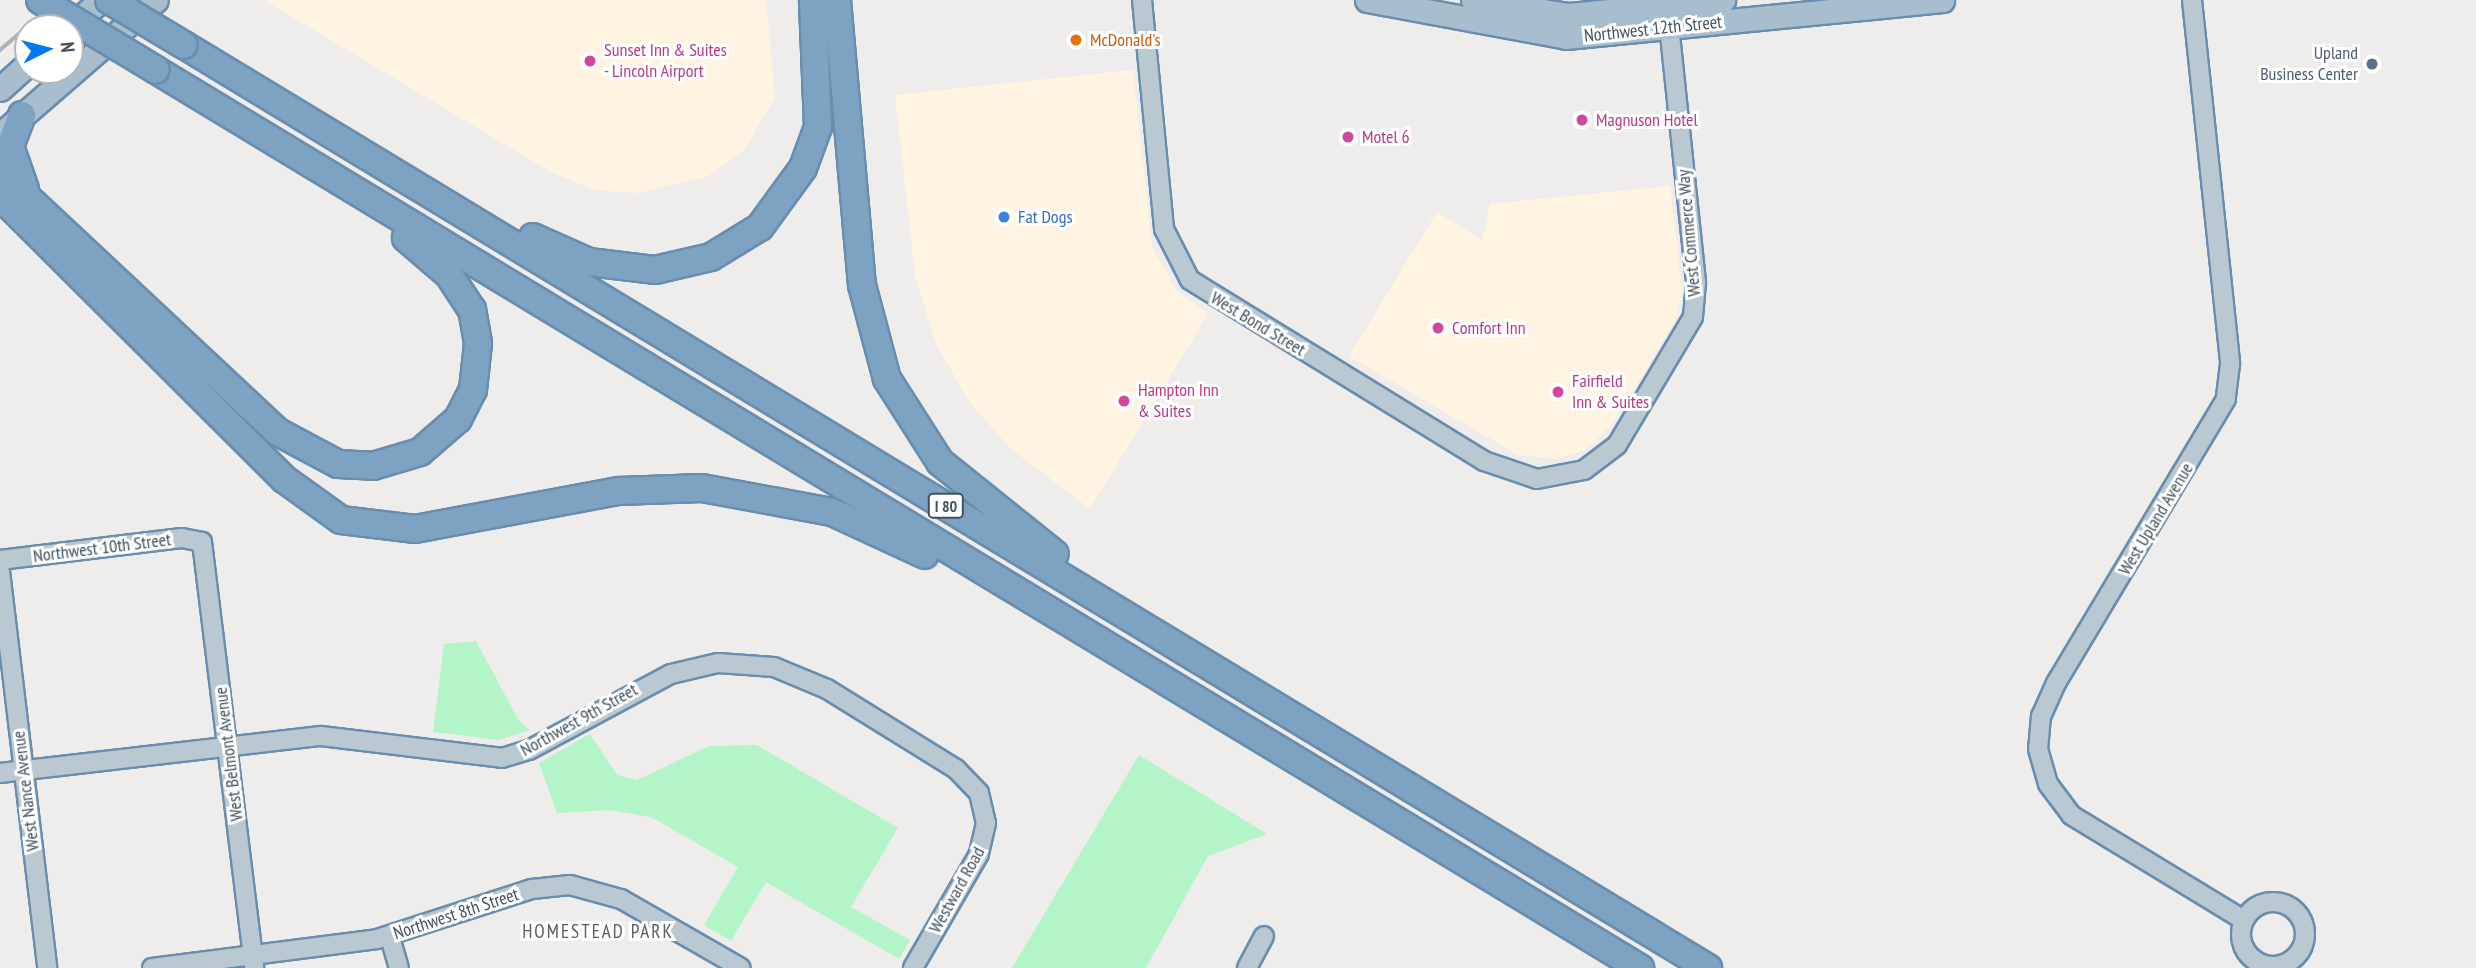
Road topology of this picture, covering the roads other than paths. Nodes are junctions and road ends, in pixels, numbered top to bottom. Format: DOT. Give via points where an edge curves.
graph roads {
  1 [pos="40,0"];
  2 [pos="101,0"];
  3 [pos="109,0"];
  4 [pos="156,0"];
  5 [pos="813,0"];
  6 [pos="837,0"];
  7 [pos="1142,0"];
  8 [pos="1367,0"];
  9 [pos="1473,0"];
  10 [pos="1723,0"];
  11 [pos="1942,0"];
  12 [pos="2192,0"];
  13 [pos="1667,11"];
  14 [pos="84,15"];
  15 [pos="14,76"];
  16 [pos="0,89"];
  17 [pos="22,115"];
  18 [pos="0,135"];
  19 [pos="346,142"];
  20 [pos="296,155"];
  21 [pos="0,172"];
  22 [pos="0,196"];
  23 [pos="30,196"];
  24 [pos="1584,470"];
  25 [pos="202,542"];
  26 [pos="0,560"];
  27 [pos="0,571"];
  28 [pos="1216,670"];
  29 [pos="1201,702"];
  30 [pos="228,747"];
  31 [pos="24,770"];
  32 [pos="0,773"];
  33 [pos="984,807"];
  34 [pos="2244,920"];
  35 [pos="1264,936"];
  36 [pos="390,937"];
  37 [pos="253,962"];
  38 [pos="47,968"];
  39 [pos="152,968"];
  40 [pos="399,968"];
  41 [pos="741,968"];
  42 [pos="913,968"];
  43 [pos="1247,968"];
  44 [pos="1640,968"];
  45 [pos="1708,968"];
  1 -- 20 [label="highway, I 80, bridge"];
  2 -- 14 [label="main road"];
  3 -- 19 [label="highway, I 80, bridge"];
  4 -- 17 [label="main road"];
  5 -- 19 [label="highway" via="821,105 803,169 760,227 696,263 635,271 589,262"];
  6 -- 28 [label="highway" via="867,317 902,409 970,491"];
  7 -- 24 [label="street, West Bond Street" via="1164,229 1190,280 1502,471 1537,479"];
  8 -- 13 [label="main road, Northwest 12th Street" via="1548,36"];
  9 -- 13 [label="main road, Northwest 12th Street" via="1550,15"];
  10 -- 13 [label="main road, Northwest 12th Street"];
  11 -- 13 [label="main road, Northwest 12th Street"];
  12 -- 34 [label="street, West Upland Avenue" via="2230,364 2226,399 2056,683 2041,716 2038,749 2048,784 2071,815"];
  13 -- 24 [label="street, West Commerce Way" via="1696,302 1687,332 1629,429"];
  15 -- 16 [label="main road"];
  17 -- 18 [label="main road"];
  17 -- 23 [label="highway" via="10,156"];
  19 -- 28 [label="highway, I 80"];
  20 -- 23 [label="highway" via="438,263 472,310 478,357 467,405 446,432 404,459 356,466 300,448"];
  20 -- 29 [label="highway, I 80"];
  21 -- 23 [label="highway"];
  22 -- 29 [label="highway" via="284,479 341,520 399,530 619,491 760,494 858,521"];
  25 -- 26 [label="street, Northwest 10th Street" via="182,538"];
  25 -- 30 [label="street, West Belmont Avenue"];
  27 -- 31 [label="street, West Nance Avenue"];
  28 -- 45 [label="highway, I 80"];
  29 -- 44 [label="highway, I 80"];
  30 -- 31 [label="street, Northwest 9th Street"];
  30 -- 33 [label="street, Northwest 9th Street" via="321,736 502,758 529,750 671,674 752,663 817,683 944,761 967,778"];
  30 -- 37 [label="street, West Belmont Avenue"];
  31 -- 32 [label="street, Northwest 9th Street"];
  31 -- 38 [label="street, West Nance Avenue"];
  33 -- 42 [label="street, Westward Road" via="979,854"];
  35 -- 43 [label="street"];
  36 -- 37 [label="street, Northwest 8th Street"];
  36 -- 40 [label="street"];
  36 -- 41 [label="street, Northwest 8th Street" via="532,889 580,886 621,899"];
  37 -- 39 [label="street, Northwest 8th Street"];
}
